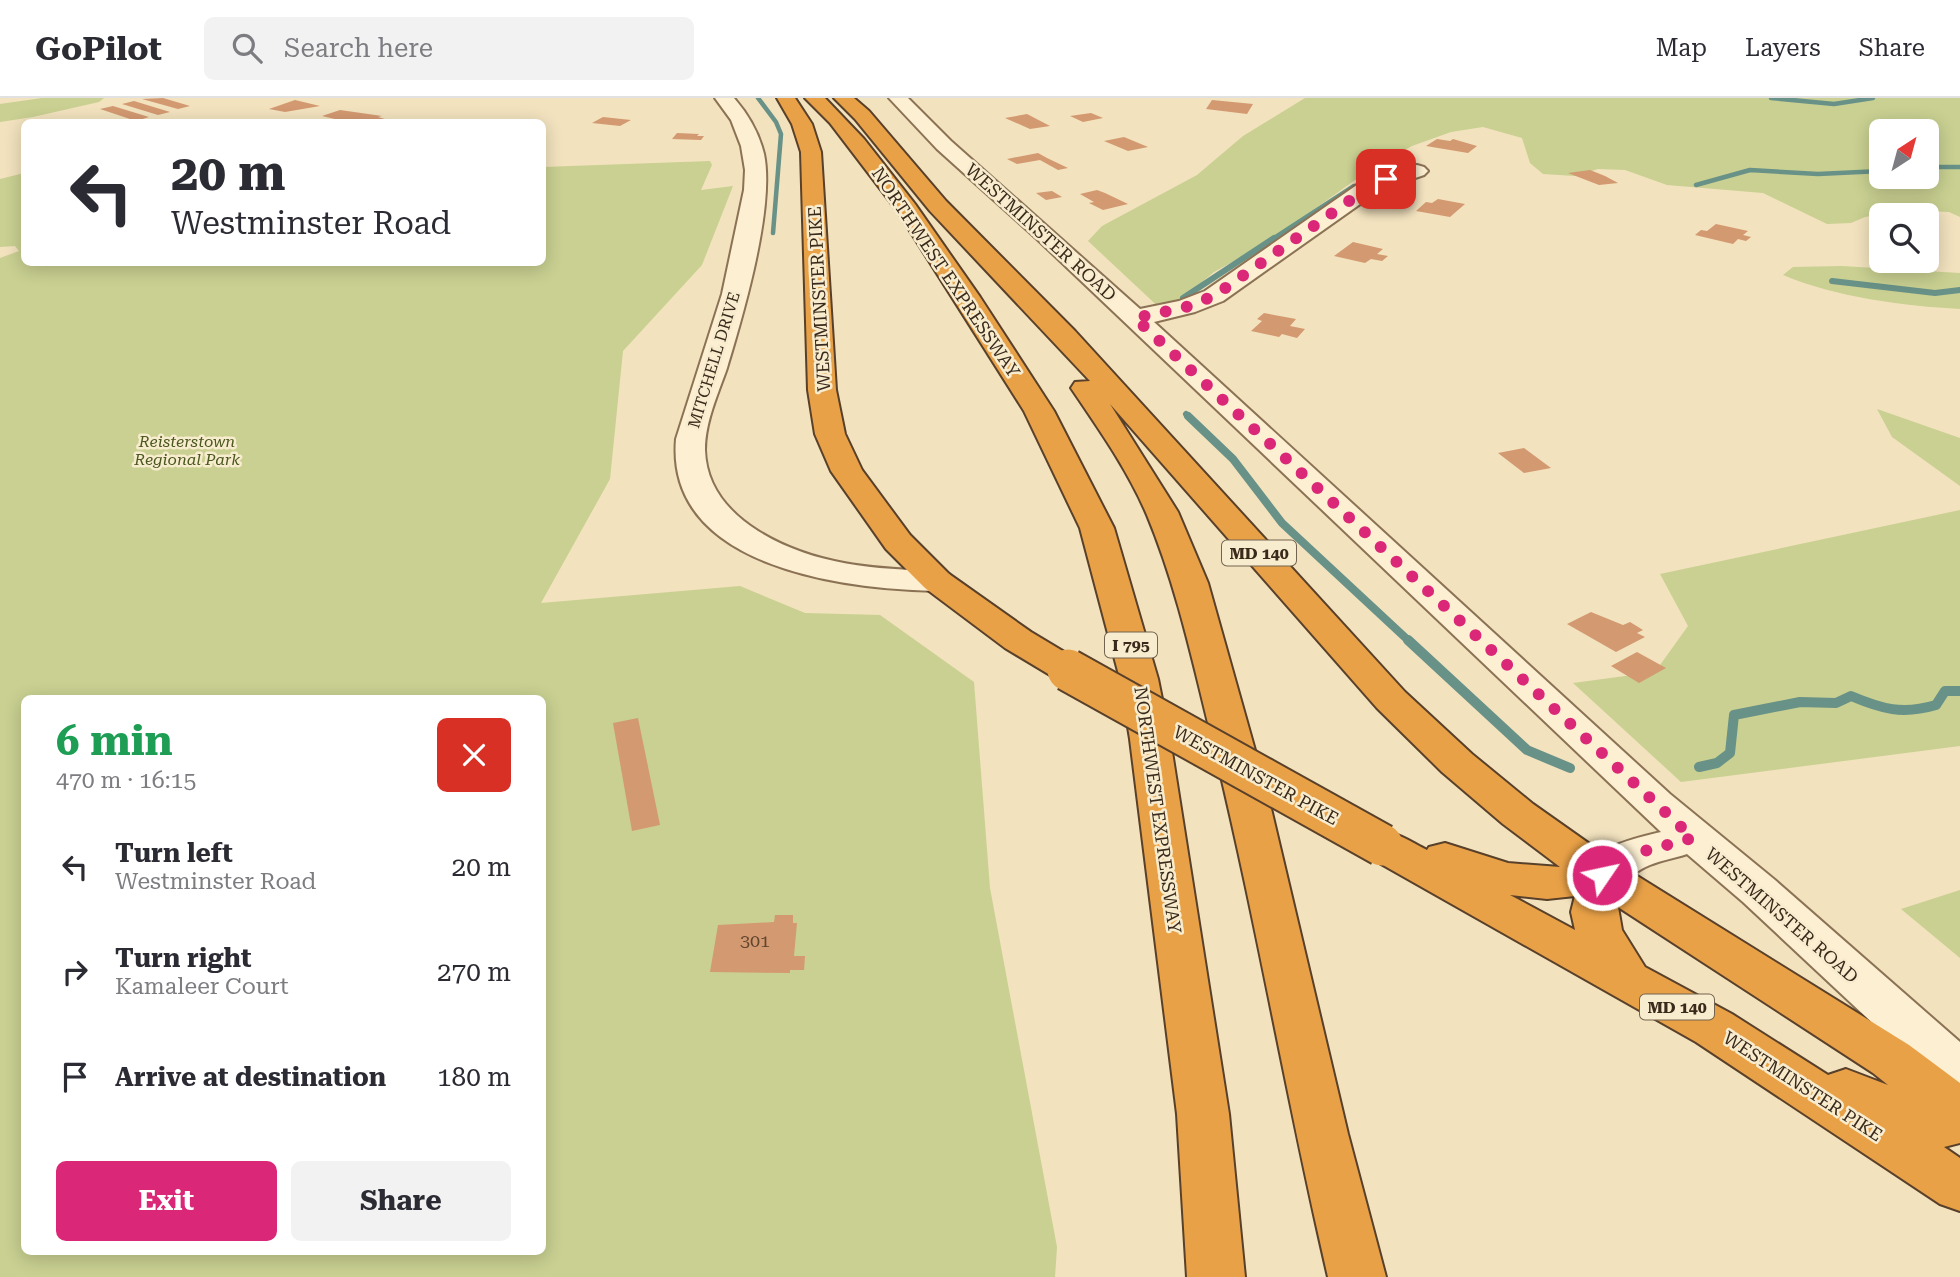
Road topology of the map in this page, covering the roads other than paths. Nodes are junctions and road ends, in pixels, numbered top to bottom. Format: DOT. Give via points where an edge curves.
graph roads {
  1 [pos="724,98"];
  2 [pos="786,98"];
  3 [pos="814,98"];
  4 [pos="843,98"];
  5 [pos="898,98"];
  6 [pos="1417,172"];
  7 [pos="938,206"];
  8 [pos="1135,318"];
  9 [pos="937,581"];
  10 [pos="1378,833"];
  11 [pos="1693,838"];
  12 [pos="1602,875"];
  13 [pos="1627,980"];
  14 [pos="1714,1028"];
  15 [pos="1960,1073"];
  16 [pos="1960,1112"];
  17 [pos="1960,1121"];
  18 [pos="1960,1187"];
  19 [pos="1216,1277"];
  20 [pos="1357,1277"];
  1 -- 9 [label="street, MITCHELL DRIVE" via="740,118 752,152 754,196 730,317 691,437 690,461 698,489 713,512 733,530 793,562 858,578"];
  2 -- 9 [label="highway, WESTMINSTER PIKE / MD 140" via="808,135 811,152 818,346 830,434 846,471 867,502"];
  3 -- 19 [label="highway, NORTHWEST EXPRESSWAY / I 795" via="857,143 967,297 1039,411 1097,528 1139,679 1150,739 1203,1114"];
  4 -- 7 [label="highway, MD 140"];
  5 -- 8 [label="street, WESTMINSTER ROAD"];
  6 -- 8 [label="street" via="1372,185 1214,296"];
  7 -- 12 [label="highway, MD 140" via="1066,337 1391,699 1518,814"];
  7 -- 20 [label="highway, NORTHWEST EXPRESSWAY" via="1093,399 1162,512 1191,583 1248,800"];
  8 -- 11 [label="street, WESTMINSTER ROAD"];
  9 -- 10 [label="highway, WESTMINSTER PIKE / MD 140, bridge" via="1018,640 1068,661"];
  10 -- 12 [label="highway" via="1515,881 1549,884"];
  10 -- 13 [label="highway, WESTMINSTER PIKE / MD 140"];
  11 -- 12 [label="street" via="1633,854"];
  11 -- 15 [label="street, WESTMINSTER ROAD" via="1759,891"];
  12 -- 13 [label="highway" via="1594,912 1599,931"];
  12 -- 16 [label="highway, MD 140" via="1891,1059"];
  13 -- 14 [label="highway, WESTMINSTER PIKE / MD 140"];
  14 -- 17 [label="highway" via="1910,1119 1940,1126"];
  14 -- 18 [label="highway, WESTMINSTER PIKE / MD 140"];
}
